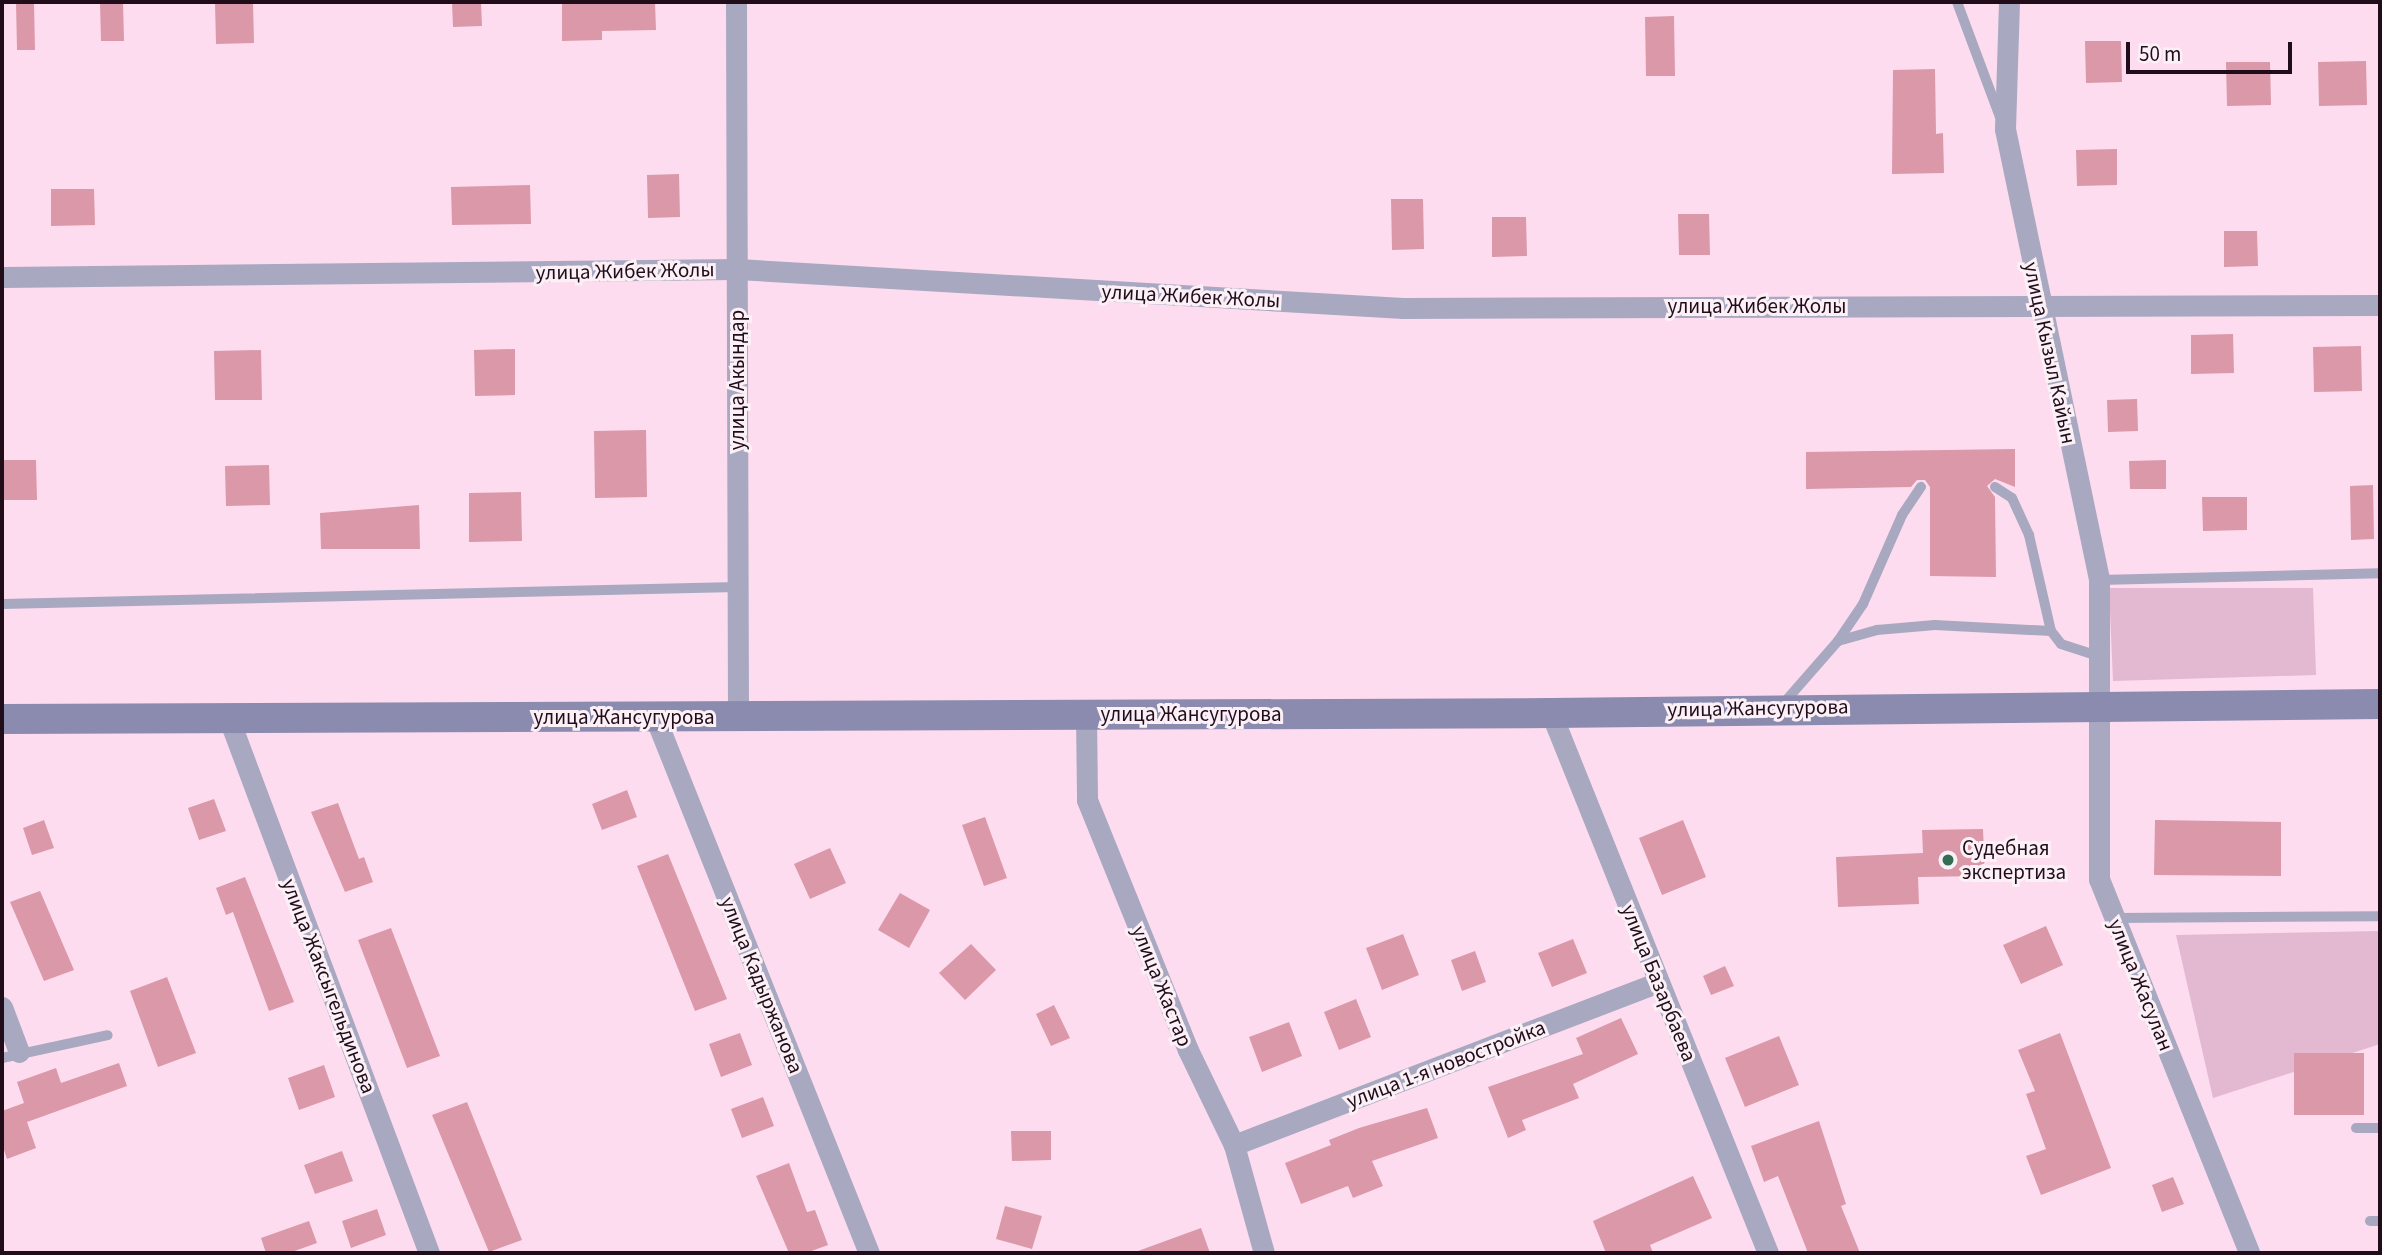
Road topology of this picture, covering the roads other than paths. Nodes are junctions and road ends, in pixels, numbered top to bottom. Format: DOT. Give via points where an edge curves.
graph roads {
  1 [pos="736,2"];
  2 [pos="1957,2"];
  3 [pos="2009,2"];
  4 [pos="2005,129"];
  5 [pos="737,269"];
  6 [pos="2,277"];
  7 [pos="2039,304"];
  8 [pos="2380,305"];
  9 [pos="1920,487"];
  10 [pos="1995,487"];
  11 [pos="2380,573"];
  12 [pos="2099,580"];
  13 [pos="737,587"];
  14 [pos="2,604"];
  15 [pos="2051,631"];
  16 [pos="1838,641"];
  17 [pos="2098,656"];
  18 [pos="2098,703"];
  19 [pos="2380,704"];
  20 [pos="1780,707"];
  21 [pos="1551,713"];
  22 [pos="1086,714"];
  23 [pos="738,716"];
  24 [pos="655,717"];
  25 [pos="2,719"];
  26 [pos="229,719"];
  27 [pos="2380,916"];
  28 [pos="2114,918"];
  29 [pos="1659,982"];
  30 [pos="2,1007"];
  31 [pos="108,1035"];
  32 [pos="10,1055"];
  33 [pos="2356,1128"];
  34 [pos="2380,1128"];
  35 [pos="1234,1145"];
  36 [pos="429,1253"];
  37 [pos="869,1253"];
  38 [pos="1264,1253"];
  39 [pos="1768,1253"];
  40 [pos="2249,1253"];
  1 -- 5 [label="street, улица Акындар"];
  2 -- 4 [label="lane"];
  3 -- 4 [label="street, улица Кызыл Кайын"];
  4 -- 7 [label="street, улица Кызыл Кайын"];
  5 -- 6 [label="street, улица Жибек Жолы"];
  5 -- 7 [label="street, улица Жибек Жолы" via="1403,308"];
  5 -- 13 [label="street, улица Акындар"];
  7 -- 8 [label="street, улица Жибек Жолы"];
  7 -- 12 [label="street, улица Кызыл Кайын"];
  9 -- 16 [label="lane" via="1902,515 1863,604"];
  10 -- 15 [label="lane" via="2012,499 2029,535"];
  11 -- 12 [label="lane"];
  12 -- 17 [label="street, улица Кызыл Кайын"];
  13 -- 14 [label="lane"];
  13 -- 23 [label="street, улица Акындар"];
  15 -- 16 [label="lane" via="1935,625 1877,630"];
  15 -- 17 [label="lane" via="2061,644"];
  16 -- 20 [label="lane"];
  17 -- 18 [label="street, улица Кызыл Кайын"];
  18 -- 19 [label="main road, улица Жансугурова"];
  18 -- 20 [label="main road, улица Жансугурова"];
  18 -- 28 [label="street, улица Жасулан" via="2099,879"];
  20 -- 21 [label="main road, улица Жансугурова"];
  21 -- 22 [label="main road, улица Жансугурова"];
  21 -- 29 [label="street, улица Базарбаева"];
  22 -- 23 [label="main road, улица Жансугурова"];
  22 -- 35 [label="street, улица Жастар" via="1087,800 1188,1050"];
  23 -- 24 [label="main road, улица Жансугурова"];
  24 -- 26 [label="main road, улица Жансугурова"];
  24 -- 37 [label="street, улица Кадыржанова"];
  25 -- 26 [label="main road, улица Жансугурова"];
  26 -- 36 [label="street, улица Жаксыгельдинова"];
  27 -- 28 [label="lane"];
  28 -- 40 [label="street, улица Жасулан"];
  29 -- 35 [label="street, улица 1-я новостройка"];
  29 -- 39 [label="street, улица Базарбаева"];
  30 -- 32 [label="street"];
  31 -- 32 [label="lane"];
  33 -- 34 [label="lane"];
  35 -- 38 [label="street, улица Жастар"];
}
